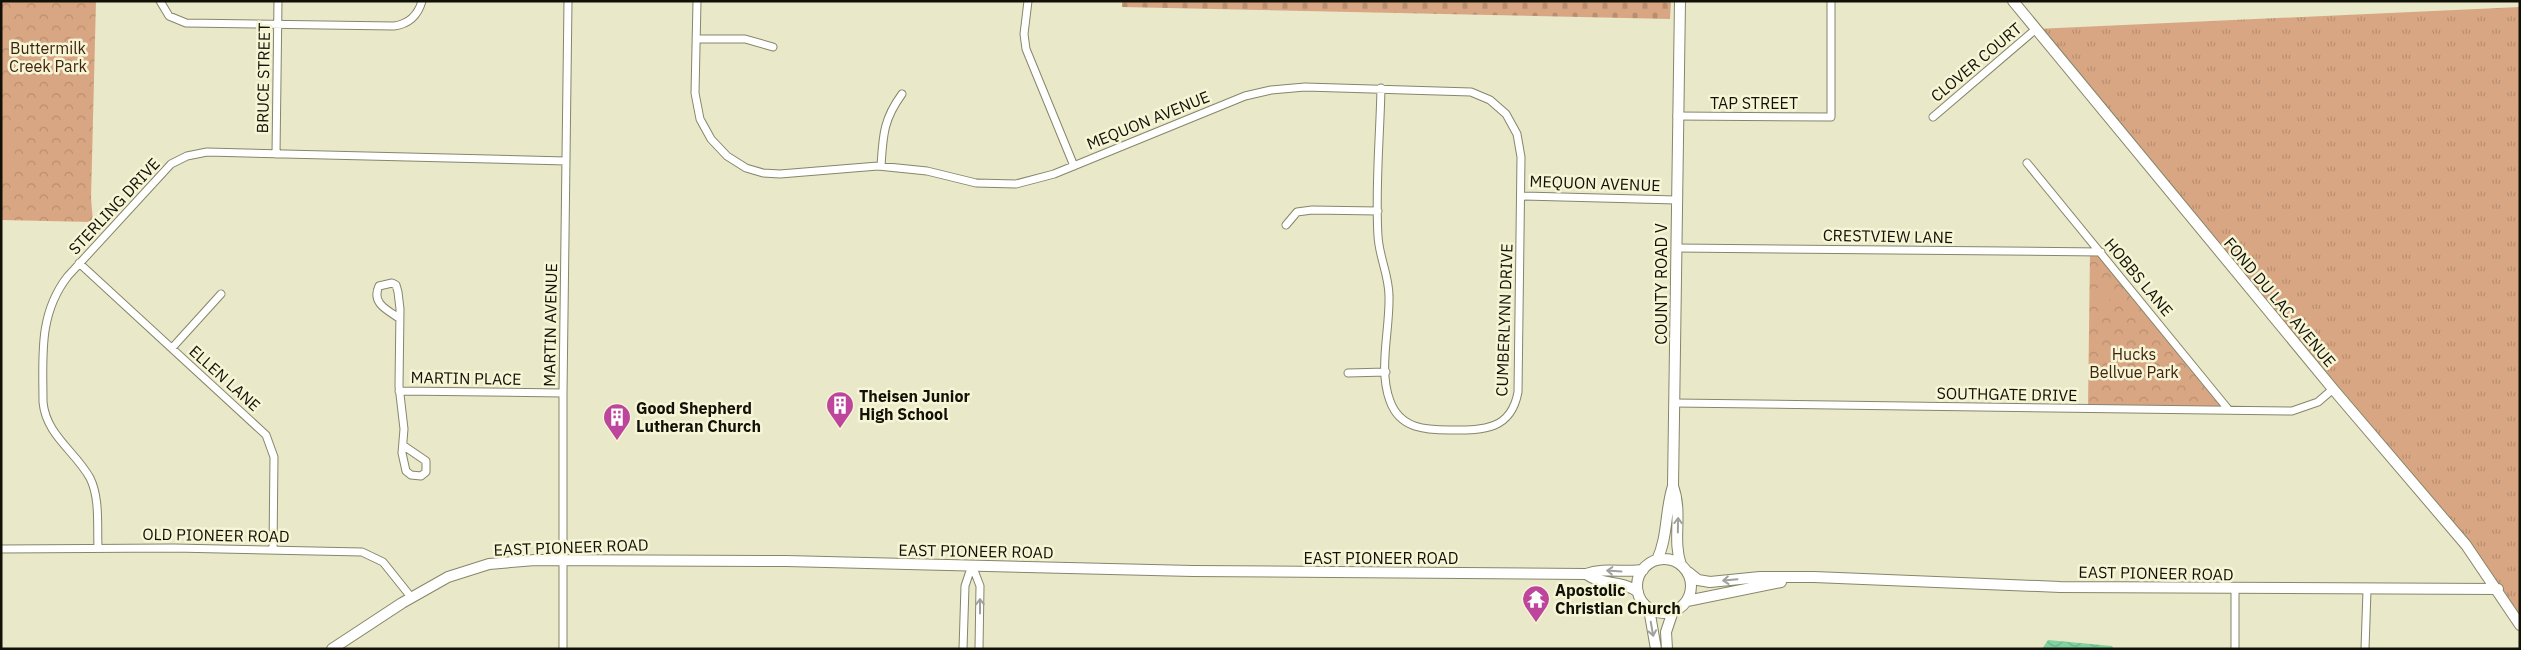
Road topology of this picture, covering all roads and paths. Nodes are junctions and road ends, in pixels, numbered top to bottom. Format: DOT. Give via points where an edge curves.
graph roads {
  1 [pos="160,1"];
  2 [pos="278,1"];
  3 [pos="422,1"];
  4 [pos="568,1"];
  5 [pos="696,1"];
  6 [pos="1028,1"];
  7 [pos="1680,1"];
  8 [pos="1831,1"];
  9 [pos="2013,1"];
  10 [pos="278,24"];
  11 [pos="2036,29"];
  12 [pos="696,39"];
  13 [pos="773,47"];
  14 [pos="1381,88"];
  15 [pos="902,94"];
  16 [pos="1677,116"];
  17 [pos="1933,117"];
  18 [pos="276,154"];
  19 [pos="566,161"];
  20 [pos="2027,163"];
  21 [pos="881,166"];
  22 [pos="1074,166"];
  23 [pos="1521,196"];
  24 [pos="1676,200"];
  25 [pos="1378,211"];
  26 [pos="1286,225"];
  27 [pos="1676,248"];
  28 [pos="2101,252"];
  29 [pos="80,263"];
  30 [pos="221,294"];
  31 [pos="399,318"];
  32 [pos="172,348"];
  33 [pos="1386,372"];
  34 [pos="1348,373"];
  35 [pos="2333,389"];
  36 [pos="400,391"];
  37 [pos="563,393"];
  38 [pos="1674,403"];
  39 [pos="2228,409"];
  40 [pos="404,446"];
  41 [pos="1673,486"];
  42 [pos="98,547"];
  43 [pos="1,549"];
  44 [pos="273,550"];
  45 [pos="564,560"];
  46 [pos="1656,560"];
  47 [pos="972,565"];
  48 [pos="1684,569"];
  49 [pos="1643,570"];
  50 [pos="1586,574"];
  51 [pos="1814,577"];
  52 [pos="2235,589"];
  53 [pos="2367,590"];
  54 [pos="2498,590"];
  55 [pos="1638,592"];
  56 [pos="411,598"];
  57 [pos="1687,600"];
  58 [pos="1649,609"];
  59 [pos="1673,611"];
  60 [pos="2520,625"];
  61 [pos="332,649"];
  62 [pos="563,649"];
  63 [pos="963,649"];
  64 [pos="979,649"];
  65 [pos="1656,649"];
  66 [pos="1667,649"];
  67 [pos="2235,649"];
  68 [pos="2366,649"];
  1 -- 10 [label="street" via="169,16 183,23"];
  2 -- 10 [label="street, BRUCE STREET"];
  3 -- 10 [label="street" via="412,19 398,25"];
  4 -- 19 [label="street, MARTIN AVENUE"];
  5 -- 12 [label="street, MEQUON AVENUE"];
  6 -- 22 [label="street" via="1024,34 1027,52"];
  7 -- 16 [label="main road, COUNTY ROAD V"];
  8 -- 16 [label="street, TAP STREET" via="1831,117"];
  9 -- 11 [label="main road, FOND DU LAC AVENUE"];
  10 -- 18 [label="street, BRUCE STREET"];
  11 -- 17 [label="street, CLOVER COURT"];
  11 -- 35 [label="main road, FOND DU LAC AVENUE"];
  12 -- 13 [label="street" via="745,39"];
  12 -- 21 [label="street, MEQUON AVENUE" via="695,93 699,116 711,139 734,161 749,169 774,174"];
  14 -- 22 [label="street, MEQUON AVENUE" via="1305,87 1260,93 1226,103"];
  14 -- 23 [label="street, MEQUON AVENUE" via="1464,91 1496,104 1510,120 1518,138"];
  14 -- 25 [label="street, CUMBERLYNN DRIVE"];
  15 -- 21 [label="street" via="884,125"];
  16 -- 24 [label="main road, COUNTY ROAD V"];
  18 -- 19 [label="street, STERLING DRIVE"];
  18 -- 29 [label="street, STERLING DRIVE" via="201,153 179,159 164,171"];
  19 -- 37 [label="street, MARTIN AVENUE"];
  20 -- 28 [label="street, HOBBS LANE"];
  21 -- 22 [label="street, MEQUON AVENUE" via="1004,185 1036,180"];
  23 -- 24 [label="street, MEQUON AVENUE"];
  23 -- 33 [label="street, CUMBERLYNN DRIVE" via="1518,392 1510,413 1498,424 1484,429 1418,428 1394,410"];
  24 -- 27 [label="main road, COUNTY ROAD V"];
  25 -- 26 [label="street" via="1297,212"];
  25 -- 33 [label="street, CUMBERLYNN DRIVE" via="1379,246 1390,296"];
  27 -- 28 [label="street, CRESTVIEW LANE"];
  27 -- 38 [label="main road, COUNTY ROAD V"];
  28 -- 39 [label="street, HOBBS LANE"];
  29 -- 32 [label="street, ELLEN LANE"];
  29 -- 42 [label="street, STERLING DRIVE" via="59,288 46,317 43,402 50,427 86,471 92,484 96,495"];
  30 -- 32 [label="street"];
  31 -- 31 [label="street, MARTIN PLACE" via="378,303 379,286 396,285"];
  31 -- 36 [label="street, MARTIN PLACE"];
  32 -- 44 [label="street, ELLEN LANE" via="260,428 269,440 274,464"];
  33 -- 34 [label="street"];
  35 -- 39 [label="street, SOUTHGATE DRIVE" via="2318,402 2292,411"];
  35 -- 54 [label="main road, FOND DU LAC AVENUE" via="2466,546"];
  36 -- 37 [label="street, MARTIN PLACE"];
  36 -- 40 [label="street, MARTIN PLACE"];
  37 -- 45 [label="street, MARTIN AVENUE"];
  38 -- 39 [label="street, SOUTHGATE DRIVE"];
  38 -- 41 [label="main road, COUNTY ROAD V"];
  40 -- 40 [label="street, MARTIN PLACE" via="402,453 406,471 416,477 421,476 426,472 426,461"];
  41 -- 46 [label="main road" via="1662,548"];
  48 -- 41 [label="main road, COUNTY ROAD V, one-way" via="1677,549 1679,501"];
  42 -- 43 [label="street, OLD PIONEER ROAD"];
  42 -- 44 [label="street, OLD PIONEER ROAD"];
  44 -- 56 [label="street, OLD PIONEER ROAD" via="368,553 384,562"];
  45 -- 47 [label="main road, EAST PIONEER ROAD"];
  45 -- 56 [label="main road, EAST PIONEER ROAD" via="506,562 467,570"];
  45 -- 62 [label="street, MARTIN AVENUE"];
  46 -- 48 [label="main road" via="1675,561"];
  46 -- 49 [label="main road"];
  47 -- 50 [label="main road, EAST PIONEER ROAD" via="1346,573"];
  47 -- 63 [label="street" via="965,586"];
  64 -- 47 [label="street, one-way" via="980,586"];
  51 -- 48 [label="main road, one-way" via="1760,577 1710,582 1698,580"];
  48 -- 57 [label="main road" via="1691,586"];
  49 -- 50 [label="main road, one-way" via="1598,570"];
  49 -- 55 [label="main road"];
  50 -- 55 [label="main road, EAST PIONEER ROAD" via="1597,581 1622,584"];
  51 -- 52 [label="main road, EAST PIONEER ROAD" via="2060,587"];
  51 -- 57 [label="main road"];
  52 -- 53 [label="main road, EAST PIONEER ROAD"];
  52 -- 67 [label="street"];
  53 -- 54 [label="main road, EAST PIONEER ROAD"];
  53 -- 68 [label="street"];
  54 -- 60 [label="main road, FOND DU LAC AVENUE"];
  55 -- 58 [label="main road"];
  56 -- 61 [label="main road, EAST PIONEER ROAD"];
  57 -- 59 [label="main road"];
  58 -- 59 [label="main road"];
  58 -- 65 [label="main road, one-way"];
  59 -- 66 [label="main road" via="1666,632"];
}
